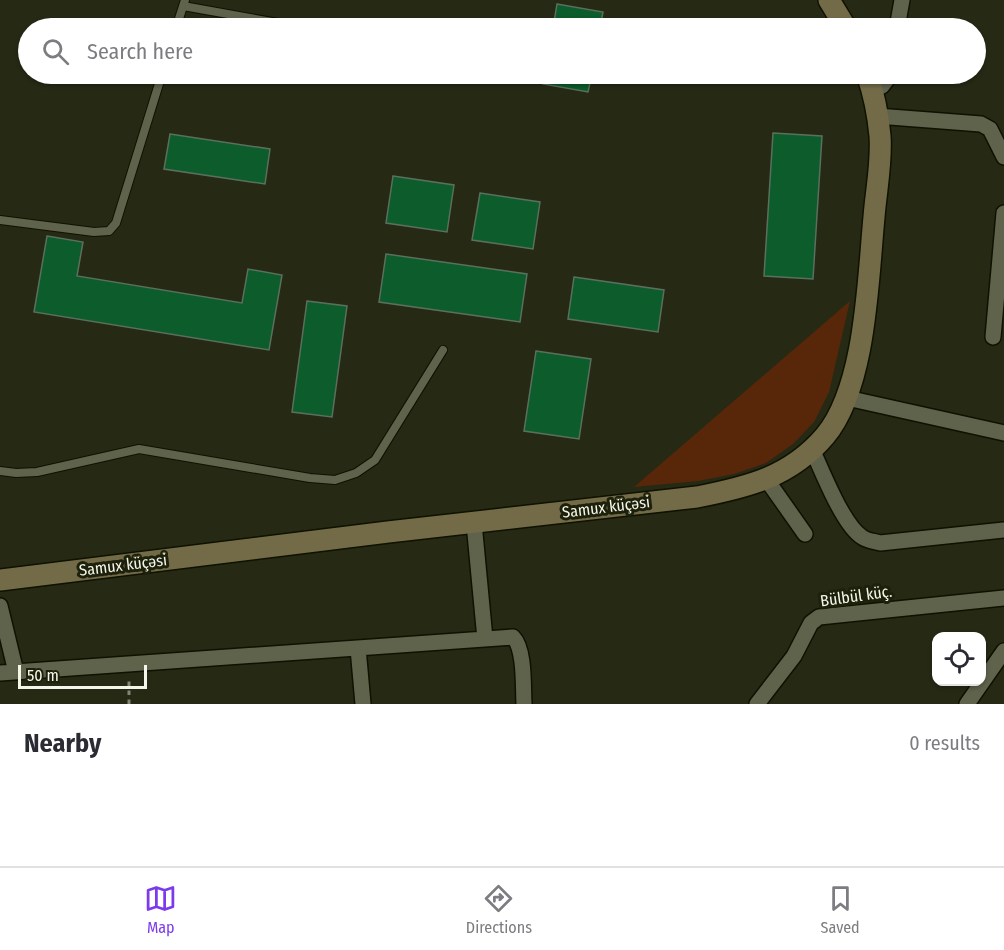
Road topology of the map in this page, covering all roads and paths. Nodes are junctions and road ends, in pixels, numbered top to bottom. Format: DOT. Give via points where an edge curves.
graph roads {
  1 [pos="829,0"];
  2 [pos="843,0"];
  3 [pos="902,0"];
  4 [pos="184,3"];
  5 [pos="179,18"];
  6 [pos="257,18"];
  7 [pos="840,18"];
  8 [pos="849,18"];
  9 [pos="899,18"];
  10 [pos="159,84"];
  11 [pos="870,84"];
  12 [pos="878,116"];
  13 [pos="1004,158"];
  14 [pos="1004,213"];
  15 [pos="0,220"];
  16 [pos="993,337"];
  17 [pos="443,350"];
  18 [pos="848,398"];
  19 [pos="1004,433"];
  20 [pos="812,449"];
  21 [pos="0,471"];
  22 [pos="767,480"];
  23 [pos="474,523"];
  24 [pos="1004,530"];
  25 [pos="805,534"];
  26 [pos="0,580"];
  27 [pos="1004,598"];
  28 [pos="0,606"];
  29 [pos="485,639"];
  30 [pos="358,648"];
  31 [pos="1004,651"];
  32 [pos="129,664"];
  33 [pos="16,672"];
  34 [pos="0,673"];
  35 [pos="129,704"];
  36 [pos="363,704"];
  37 [pos="524,704"];
  38 [pos="758,704"];
  39 [pos="967,704"];
  1 -- 7 [label="main road"];
  2 -- 8 [label="main road"];
  3 -- 9 [label="street"];
  4 -- 5 [label="lane"];
  4 -- 6 [label="lane"];
  10 -- 15 [label="lane" via="116,223 110,231"];
  11 -- 12 [label="main road, Samux küçəsi"];
  12 -- 13 [label="street" via="981,124 990,129"];
  12 -- 18 [label="main road, Samux küçəsi" via="880,152 866,306"];
  14 -- 16 [label="street"];
  17 -- 21 [label="lane" via="375,460 356,473 335,480 139,449 37,472"];
  18 -- 19 [label="street"];
  18 -- 20 [label="main road, Samux küçəsi"];
  20 -- 22 [label="main road, Samux küçəsi"];
  20 -- 24 [label="street" via="843,514 863,538 880,543"];
  22 -- 23 [label="main road, Samux küçəsi" via="697,497"];
  22 -- 25 [label="street"];
  23 -- 26 [label="main road, Samux küçəsi"];
  23 -- 29 [label="street"];
  27 -- 38 [label="street, Bülbül küç." via="819,617"];
  28 -- 33 [label="street"];
  29 -- 30 [label="street"];
  29 -- 37 [label="street" via="513,637 519,642"];
  30 -- 32 [label="street"];
  30 -- 36 [label="street"];
  31 -- 39 [label="street"];
  32 -- 33 [label="street"];
  32 -- 35 [label="path"];
  33 -- 34 [label="street"];
}
